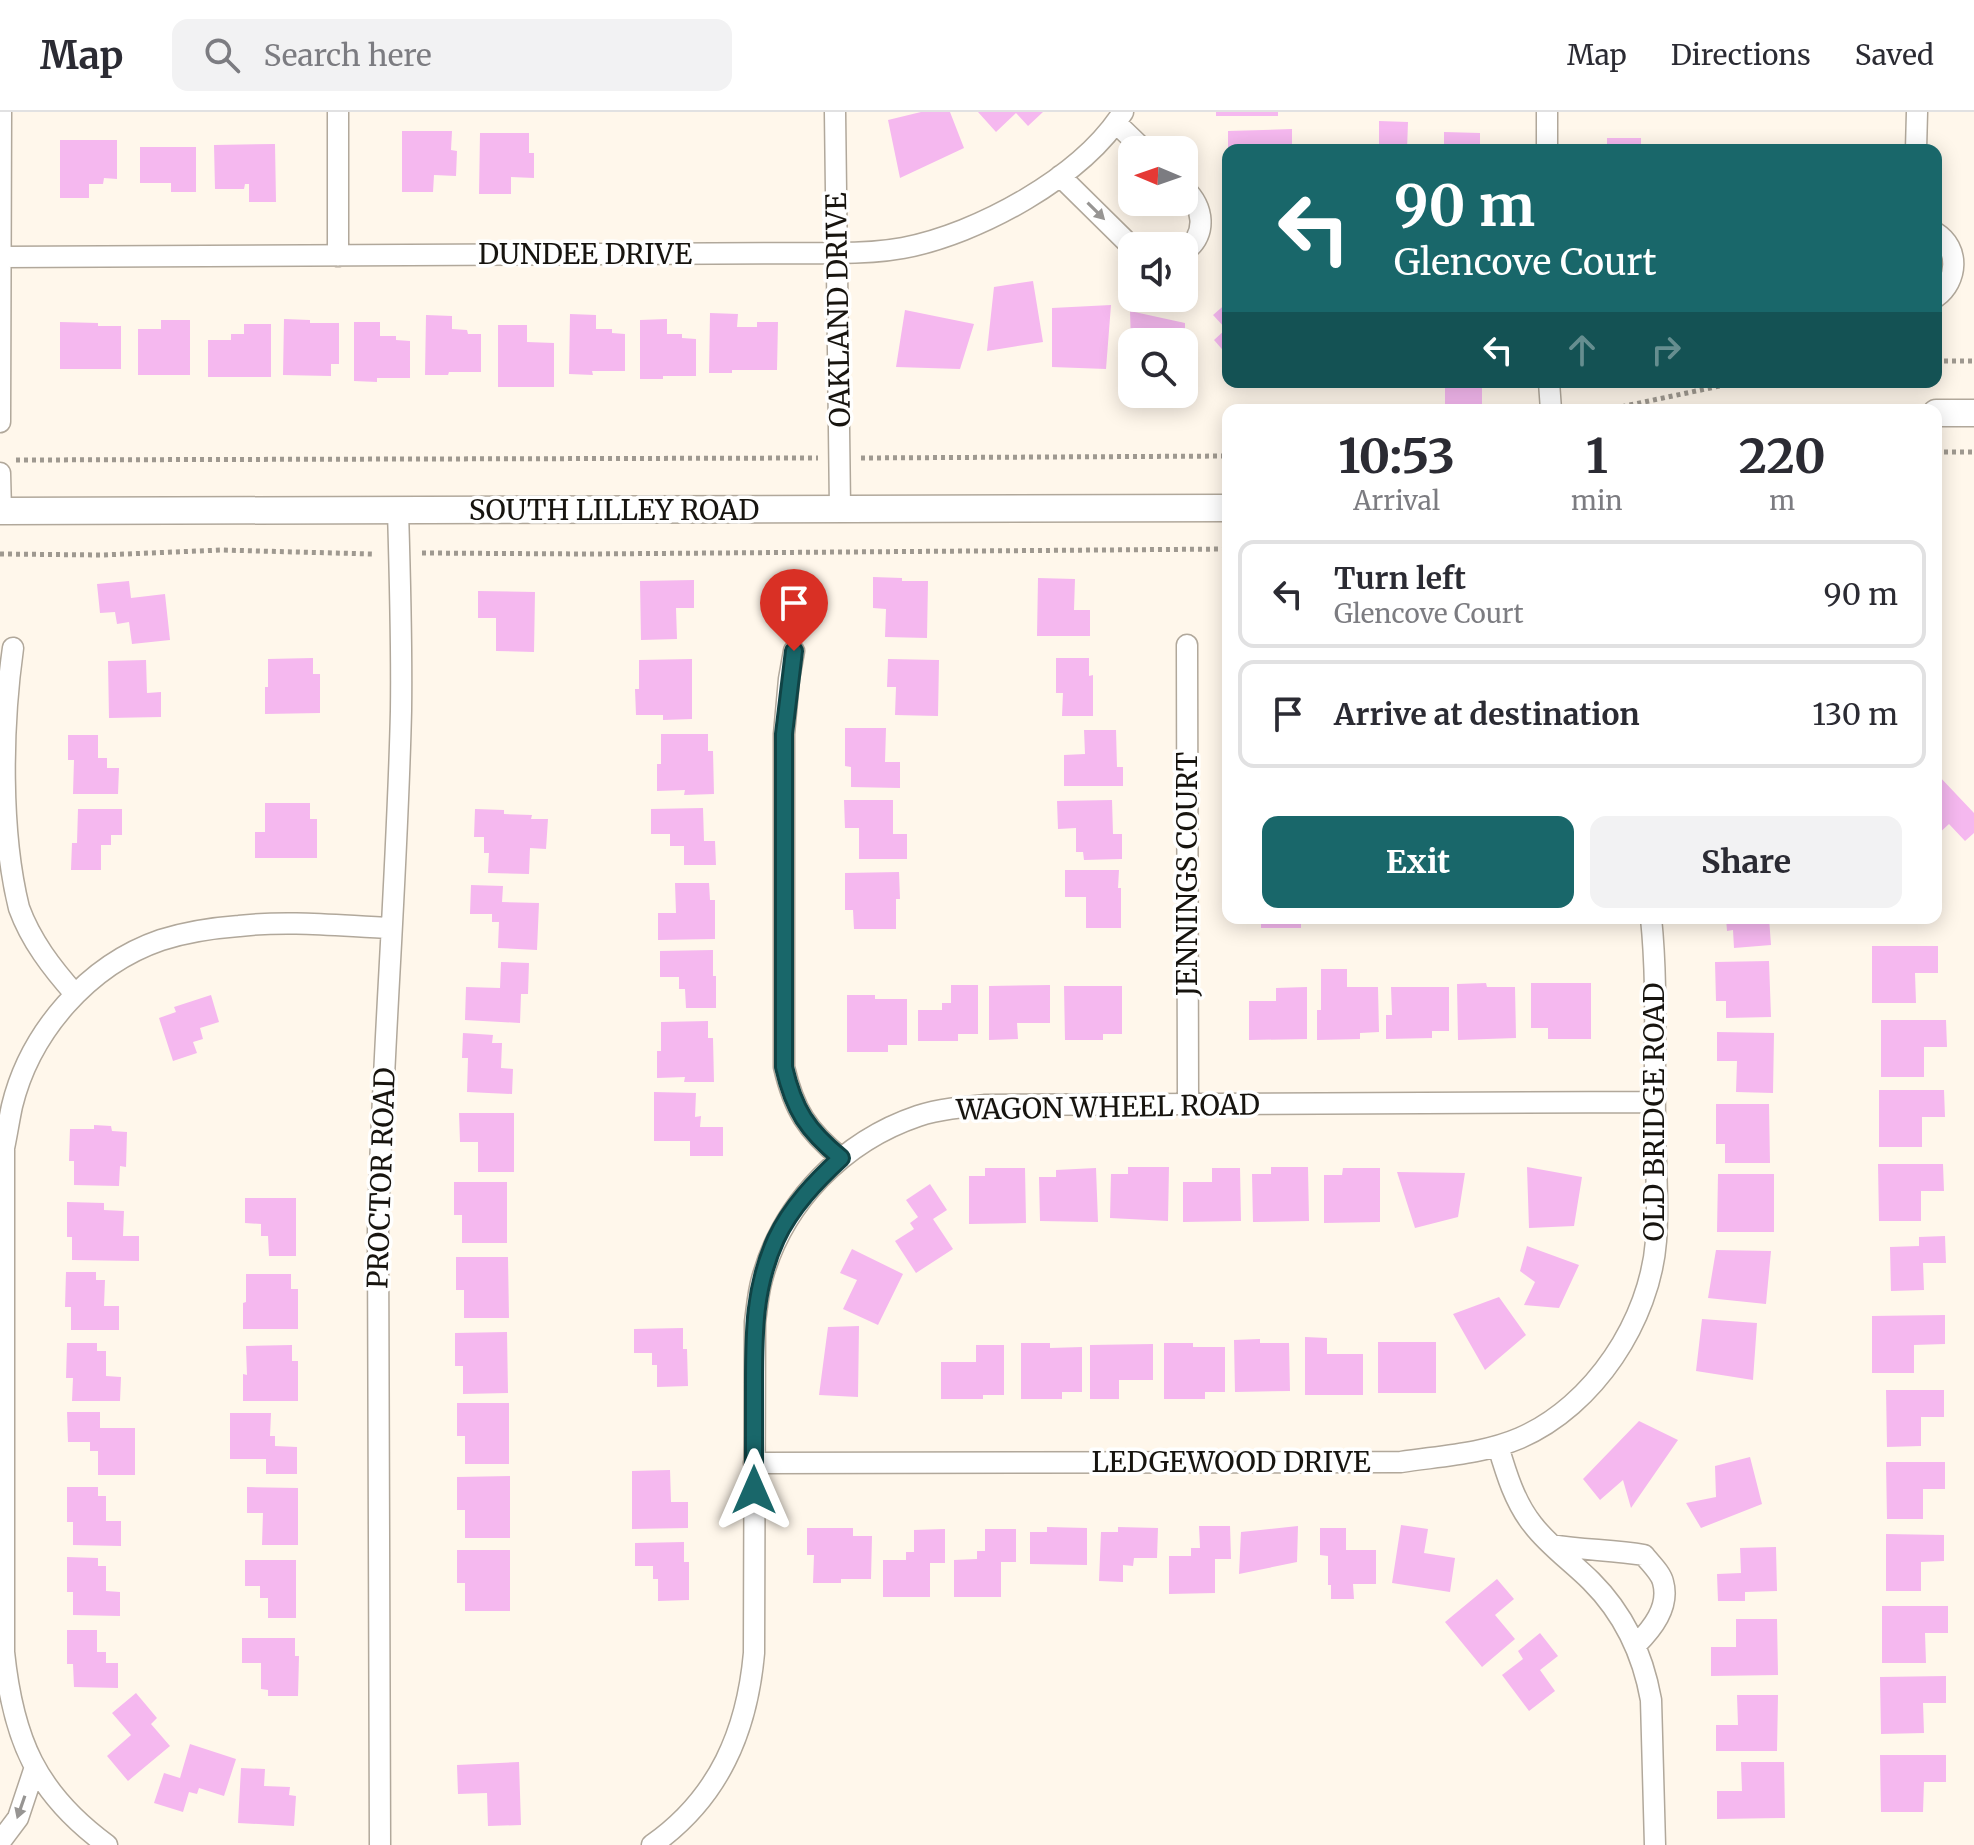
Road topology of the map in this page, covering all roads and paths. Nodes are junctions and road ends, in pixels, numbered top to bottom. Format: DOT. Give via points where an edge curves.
graph roads {
  1 [pos="1,112"];
  2 [pos="338,112"];
  3 [pos="835,112"];
  4 [pos="1547,112"];
  5 [pos="1917,112"];
  6 [pos="1120,117"];
  7 [pos="1134,136"];
  8 [pos="1547,144"];
  9 [pos="1916,144"];
  10 [pos="1060,176"];
  11 [pos="1198,206"];
  12 [pos="1198,232"];
  13 [pos="1118,233"];
  14 [pos="1942,237"];
  15 [pos="836,253"];
  16 [pos="338,256"];
  17 [pos="2,257"];
  18 [pos="1942,292"];
  19 [pos="1942,361"];
  20 [pos="1974,361"];
  21 [pos="1710,388"];
  22 [pos="1634,404"];
  23 [pos="1942,413"];
  24 [pos="1974,413"];
  25 [pos="0,422"];
  26 [pos="1942,452"];
  27 [pos="1974,452"];
  28 [pos="1222,456"];
  29 [pos="819,458"];
  30 [pos="854,458"];
  31 [pos="8,466"];
  32 [pos="840,508"];
  33 [pos="1222,508"];
  34 [pos="1,511"];
  35 [pos="398,511"];
  36 [pos="1222,549"];
  37 [pos="422,553"];
  38 [pos="0,554"];
  39 [pos="372,554"];
  40 [pos="1187,645"];
  41 [pos="13,648"];
  42 [pos="794,651"];
  43 [pos="1651,924"];
  44 [pos="391,928"];
  45 [pos="75,994"];
  46 [pos="1654,1102"];
  47 [pos="1188,1103"];
  48 [pos="841,1158"];
  49 [pos="1641,1304"];
  50 [pos="1498,1446"];
  51 [pos="754,1463"];
  52 [pos="1552,1545"];
  53 [pos="1636,1645"];
  54 [pos="35,1767"];
  55 [pos="0,1842"];
  56 [pos="107,1845"];
  57 [pos="380,1845"];
  58 [pos="652,1845"];
  59 [pos="1655,1845"];
  1 -- 17 [label="street"];
  2 -- 16 [label="street"];
  3 -- 15 [label="street, OAKLAND DRIVE"];
  4 -- 8 [label="street"];
  5 -- 9 [label="street"];
  6 -- 7 [label="street"];
  6 -- 10 [label="street, DUNDEE DRIVE"];
  10 -- 13 [label="street, one-way"];
  10 -- 15 [label="street, DUNDEE DRIVE" via="1000,214 955,233 905,248"];
  11 -- 12 [label="street"];
  14 -- 18 [label="street" via="1954,263"];
  15 -- 16 [label="street, DUNDEE DRIVE"];
  15 -- 32 [label="street, OAKLAND DRIVE"];
  16 -- 17 [label="street, DUNDEE DRIVE"];
  17 -- 25 [label="street"];
  19 -- 20 [label="path"];
  21 -- 22 [label="path"];
  23 -- 24 [label="street"];
  26 -- 27 [label="path"];
  28 -- 30 [label="path"];
  29 -- 31 [label="path"];
  31 -- 34 [label="street"];
  32 -- 33 [label="street, SOUTH LILLEY ROAD"];
  32 -- 35 [label="street, SOUTH LILLEY ROAD"];
  34 -- 35 [label="street, SOUTH LILLEY ROAD"];
  35 -- 44 [label="street, PROCTOR ROAD" via="400,712"];
  36 -- 37 [label="path"];
  38 -- 39 [label="path"];
  40 -- 47 [label="street, JENNINGS COURT"];
  41 -- 45 [label="street" via="4,711 1,800 6,858 33,939"];
  42 -- 48 [label="street" via="784,734 784,1067 803,1120"];
  43 -- 46 [label="street, OLD BRIDGE ROAD"];
  44 -- 45 [label="street" via="280,924 193,931 129,954"];
  44 -- 57 [label="street, PROCTOR ROAD" via="378,1231"];
  45 -- 54 [label="street" via="48,1026 28,1062 12,1104 4,1148 4,1652 14,1715"];
  46 -- 47 [label="street, WAGON WHEEL ROAD"];
  46 -- 49 [label="street, OLD BRIDGE ROAD" via="1656,1244"];
  47 -- 48 [label="street, WAGON WHEEL ROAD" via="953,1108 891,1127"];
  48 -- 51 [label="street, WAGON WHEEL ROAD" via="794,1209 762,1279 755,1322"];
  49 -- 50 [label="street, LEDGEWOOD DRIVE" via="1609,1365 1580,1397 1522,1437"];
  50 -- 51 [label="street, LEDGEWOOD DRIVE" via="1401,1462"];
  50 -- 52 [label="street" via="1522,1507"];
  51 -- 58 [label="street, WAGON WHEEL ROAD" via="754,1653 742,1721 714,1782 694,1809"];
  52 -- 53 [label="street" via="1592,1582"];
  52 -- 53 [label="street" via="1644,1555 1663,1580 1664,1603 1651,1630"];
  53 -- 59 [label="street" via="1651,1700"];
  54 -- 55 [label="street, one-way" via="18,1818"];
  54 -- 56 [label="street" via="77,1822"];
}
